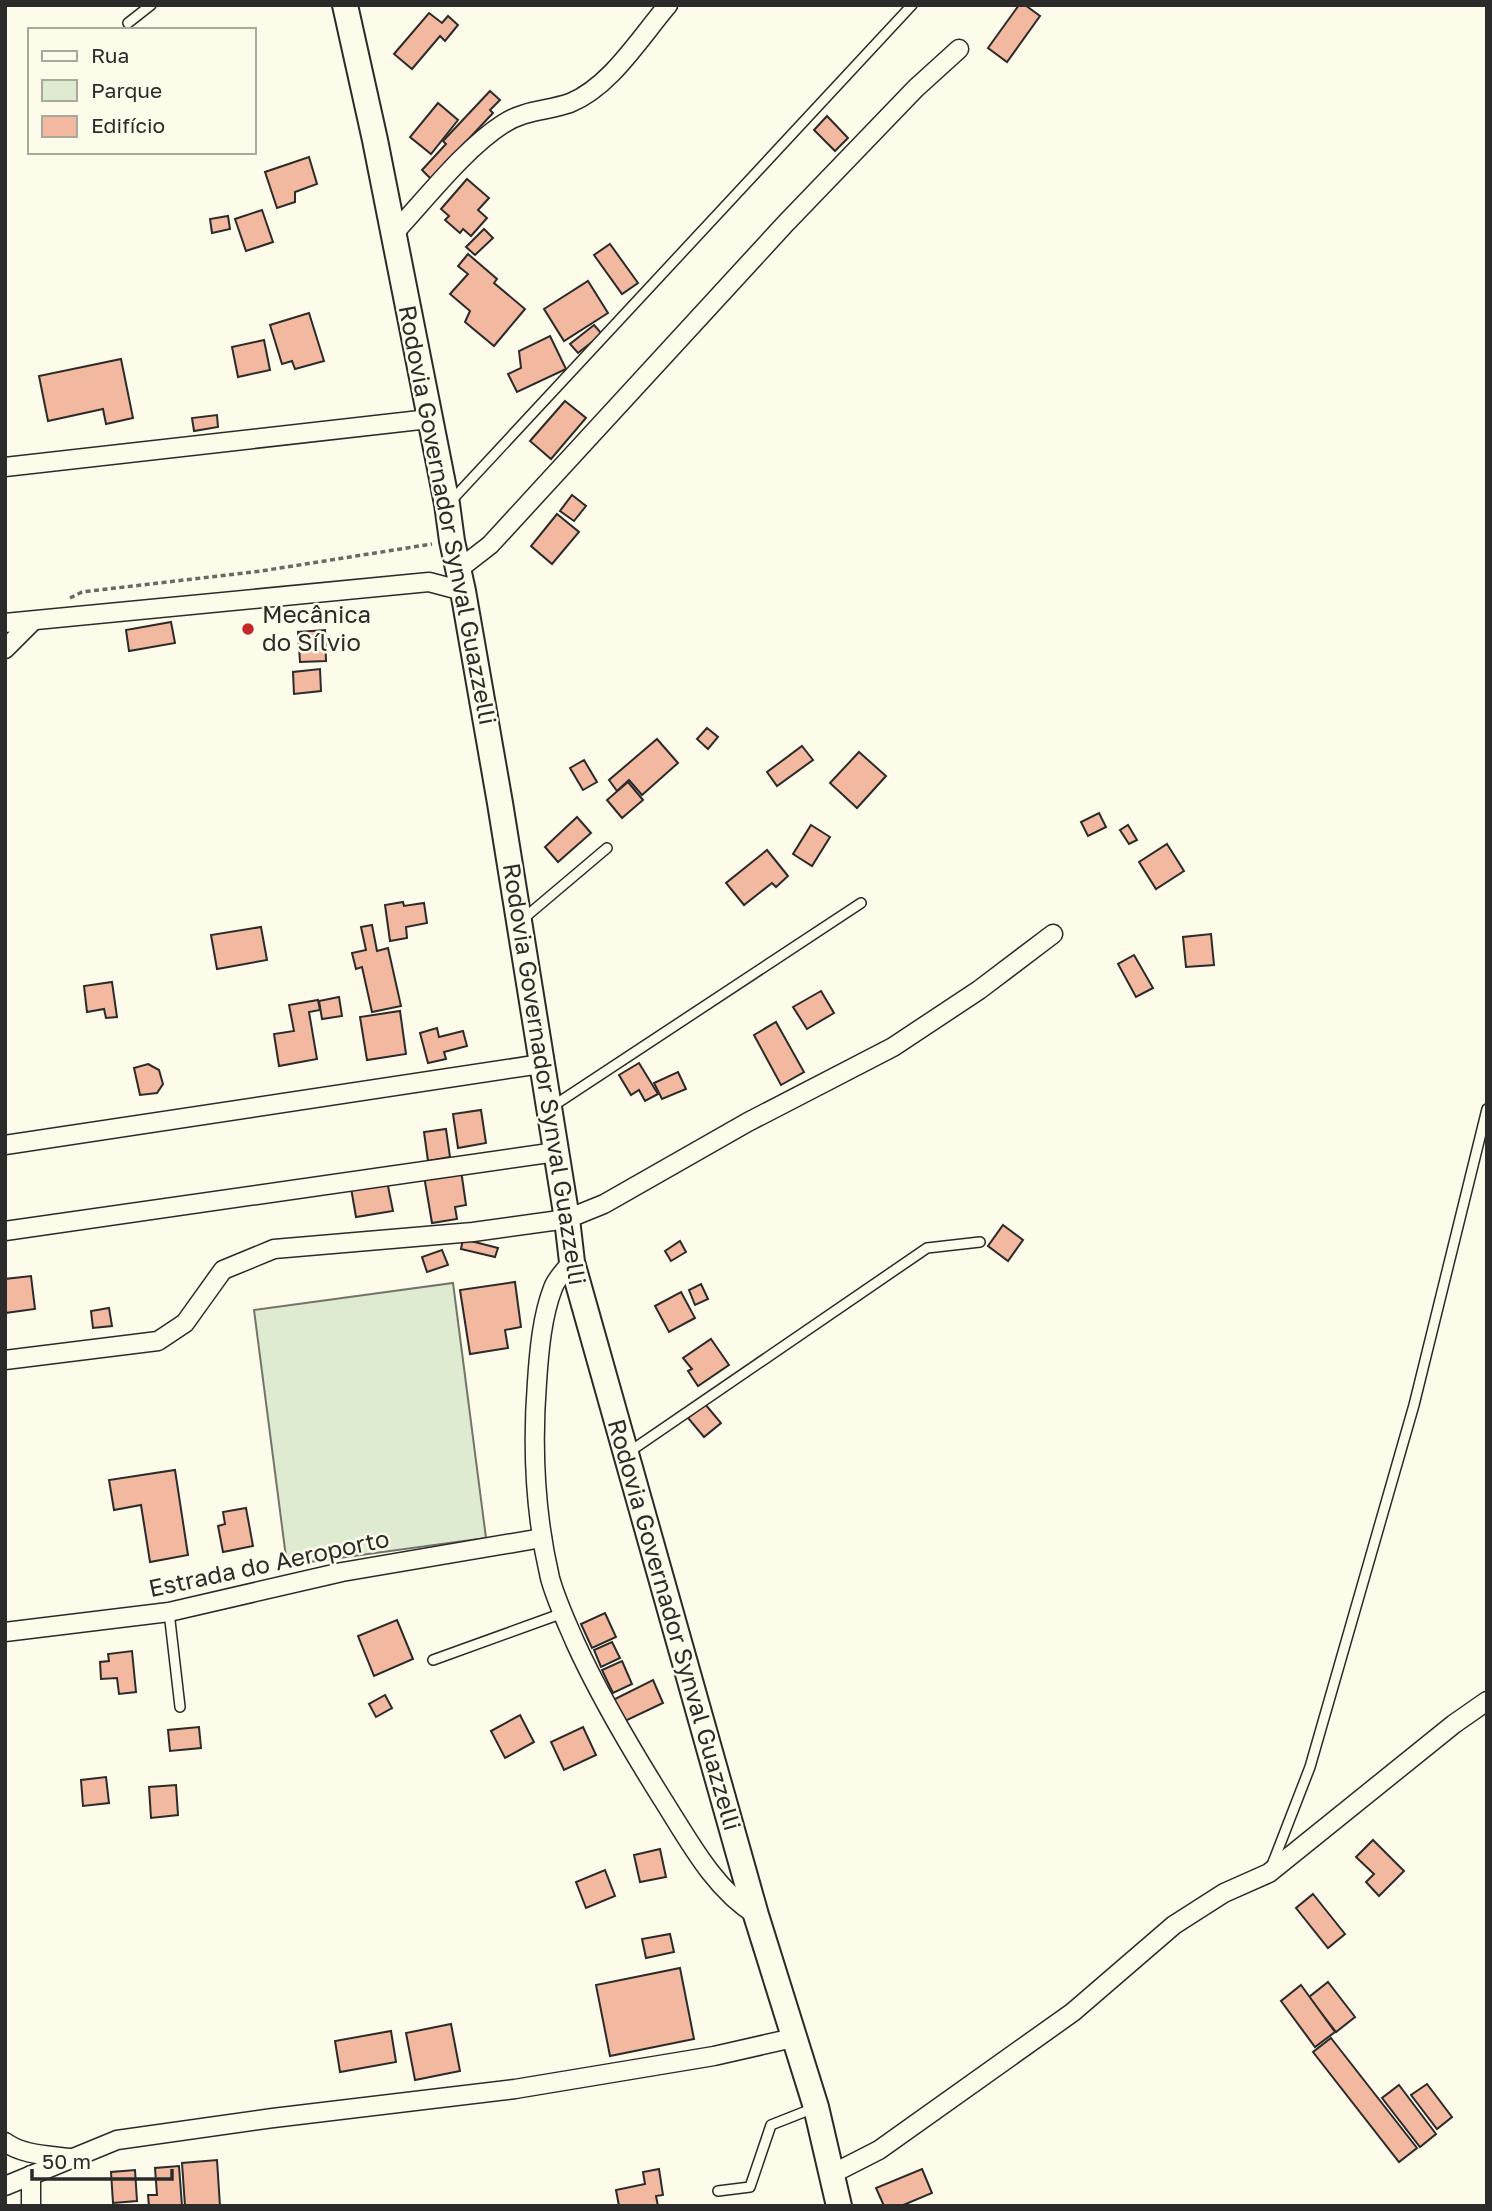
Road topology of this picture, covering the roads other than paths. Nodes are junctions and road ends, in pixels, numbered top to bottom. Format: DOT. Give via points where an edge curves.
graph roads {
  1 [pos="151,5"];
  2 [pos="345,5"];
  3 [pos="668,5"];
  4 [pos="912,5"];
  5 [pos="128,23"];
  6 [pos="959,49"];
  7 [pos="393,234"];
  8 [pos="429,419"];
  9 [pos="5,467"];
  10 [pos="447,505"];
  11 [pos="461,580"];
  12 [pos="33,621"];
  13 [pos="5,623"];
  14 [pos="5,649"];
  15 [pos="607,848"];
  16 [pos="862,903"];
  17 [pos="519,923"];
  18 [pos="1053,934"];
  19 [pos="541,1064"];
  20 [pos="548,1109"];
  21 [pos="1487,1110"];
  22 [pos="5,1145"];
  23 [pos="556,1152"];
  24 [pos="567,1219"];
  25 [pos="5,1231"];
  26 [pos="980,1242"];
  27 [pos="572,1262"];
  28 [pos="5,1360"];
  29 [pos="625,1455"];
  30 [pos="542,1538"];
  31 [pos="169,1612"];
  32 [pos="563,1613"];
  33 [pos="5,1632"];
  34 [pos="433,1660"];
  35 [pos="1487,1701"];
  36 [pos="180,1707"];
  37 [pos="1269,1873"];
  38 [pos="756,1915"];
  39 [pos="793,2038"];
  40 [pos="816,2107"];
  41 [pos="5,2142"];
  42 [pos="72,2158"];
  43 [pos="832,2174"];
  44 [pos="31,2175"];
  45 [pos="5,2186"];
  46 [pos="718,2191"];
  47 [pos="31,2206"];
  48 [pos="839,2206"];
  1 -- 5 [label="lane"];
  2 -- 7 [label="main road, Rodovia Governador Synval Guazzelli"];
  3 -- 7 [label="street" via="599,86 569,103 529,111 503,124 469,153"];
  4 -- 10 [label="lane"];
  6 -- 11 [label="street" via="786,223"];
  7 -- 8 [label="main road, Rodovia Governador Synval Guazzelli"];
  8 -- 9 [label="street"];
  8 -- 10 [label="main road, Rodovia Governador Synval Guazzelli"];
  10 -- 11 [label="main road, Rodovia Governador Synval Guazzelli"];
  11 -- 12 [label="street"];
  11 -- 17 [label="main road, Rodovia Governador Synval Guazzelli"];
  12 -- 13 [label="street"];
  12 -- 14 [label="street"];
  15 -- 17 [label="lane"];
  16 -- 20 [label="lane"];
  17 -- 19 [label="main road, Rodovia Governador Synval Guazzelli"];
  18 -- 24 [label="street" via="893,1046 604,1204"];
  19 -- 20 [label="main road, Rodovia Governador Synval Guazzelli"];
  19 -- 22 [label="street"];
  20 -- 23 [label="main road, Rodovia Governador Synval Guazzelli"];
  21 -- 37 [label="lane" via="1414,1405 1310,1767"];
  23 -- 24 [label="main road, Rodovia Governador Synval Guazzelli"];
  23 -- 25 [label="street"];
  24 -- 27 [label="main road, Rodovia Governador Synval Guazzelli"];
  24 -- 28 [label="street" via="274,1249 223,1270 185,1323 158,1341"];
  26 -- 29 [label="lane" via="927,1248"];
  27 -- 29 [label="main road, Rodovia Governador Synval Guazzelli"];
  27 -- 30 [label="street" via="553,1285 538,1363 534,1427"];
  29 -- 38 [label="main road, Rodovia Governador Synval Guazzelli"];
  30 -- 31 [label="street, Estrada do Aeroporto" via="342,1572"];
  30 -- 32 [label="street"];
  31 -- 33 [label="street, Estrada do Aeroporto"];
  31 -- 36 [label="lane"];
  32 -- 34 [label="lane"];
  32 -- 38 [label="street" via="596,1688 690,1842 718,1881"];
  35 -- 37 [label="street"];
  37 -- 43 [label="street" via="1224,1893 1174,1925 1073,2012 879,2150"];
  38 -- 39 [label="main road, Rodovia Governador Synval Guazzelli"];
  39 -- 40 [label="main road, Rodovia Governador Synval Guazzelli"];
  39 -- 42 [label="street" via="515,2089 117,2140"];
  40 -- 43 [label="main road, Rodovia Governador Synval Guazzelli"];
  40 -- 46 [label="lane" via="771,2125 750,2187"];
  41 -- 42 [label="street" via="37,2154"];
  42 -- 44 [label="street"];
  43 -- 48 [label="main road, Rodovia Governador Synval Guazzelli"];
  44 -- 45 [label="street"];
  44 -- 47 [label="street"];
}
